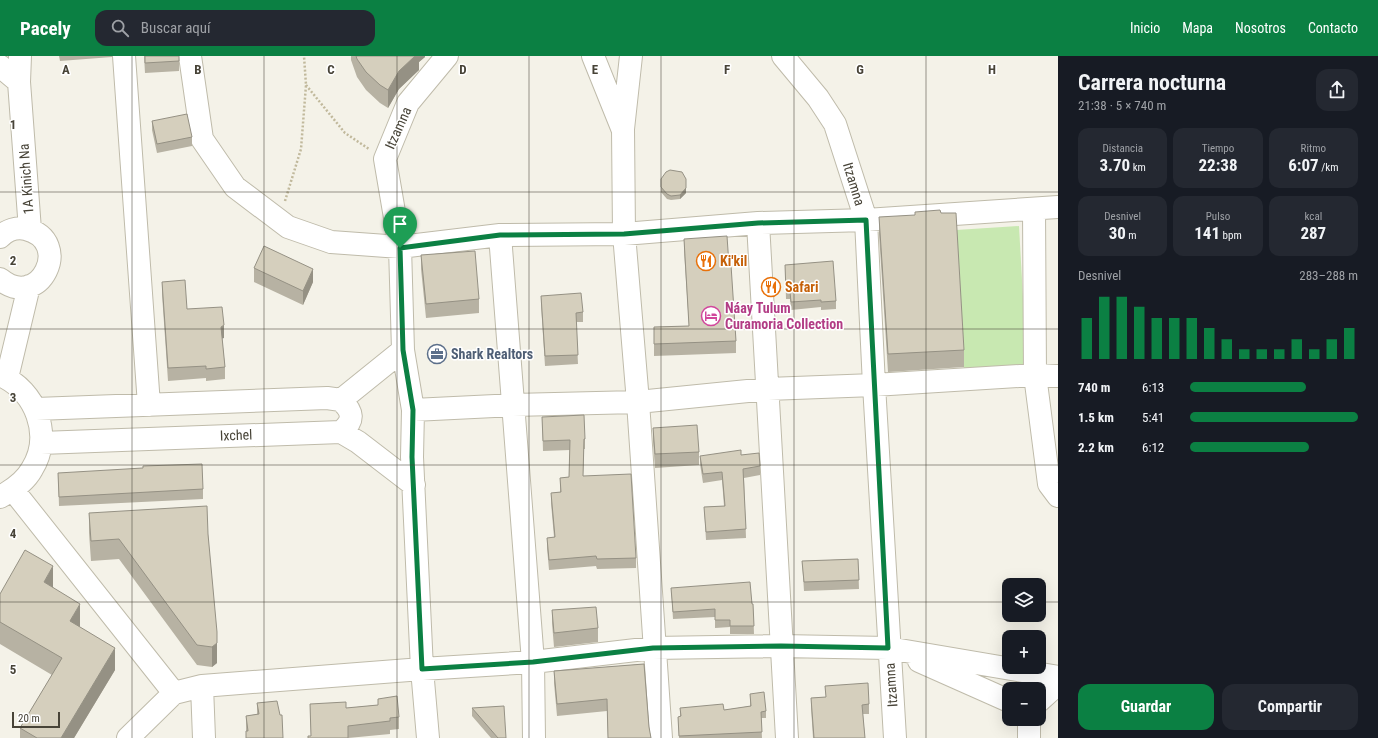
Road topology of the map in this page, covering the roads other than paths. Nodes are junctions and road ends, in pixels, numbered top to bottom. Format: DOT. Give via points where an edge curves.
graph roads {
  1 [pos="20,56"];
  2 [pos="124,56"];
  3 [pos="190,56"];
  4 [pos="447,56"];
  5 [pos="593,56"];
  6 [pos="631,56"];
  7 [pos="783,56"];
  8 [pos="0,66"];
  9 [pos="19,82"];
  10 [pos="622,129"];
  11 [pos="1058,207"];
  12 [pos="1034,208"];
  13 [pos="866,220"];
  14 [pos="758,223"];
  15 [pos="30,230"];
  16 [pos="624,234"];
  17 [pos="500,235"];
  18 [pos="0,236"];
  19 [pos="400,248"];
  20 [pos="0,279"];
  21 [pos="29,286"];
  22 [pos="403,350"];
  23 [pos="1035,375"];
  24 [pos="1058,376"];
  25 [pos="3,377"];
  26 [pos="874,385"];
  27 [pos="768,389"];
  28 [pos="341,400"];
  29 [pos="638,402"];
  30 [pos="148,405"];
  31 [pos="513,405"];
  32 [pos="36,409"];
  33 [pos="413,410"];
  34 [pos="341,432"];
  35 [pos="41,443"];
  36 [pos="414,485"];
  37 [pos="6,493"];
  38 [pos="1058,496"];
  39 [pos="781,646"];
  40 [pos="653,648"];
  41 [pos="888,648"];
  42 [pos="533,662"];
  43 [pos="422,669"];
  44 [pos="1058,677"];
  45 [pos="1058,684"];
  46 [pos="202,686"];
  47 [pos="174,693"];
  48 [pos="1046,695"];
  49 [pos="1002,698"];
  50 [pos="1030,726"];
  51 [pos="128,738"];
  52 [pos="204,738"];
  53 [pos="428,738"];
  54 [pos="534,738"];
  55 [pos="661,738"];
  56 [pos="786,738"];
  57 [pos="895,738"];
  58 [pos="1029,738"];
  1 -- 9 [label="street, 1A Kinich Na"];
  2 -- 30 [label="street"];
  3 -- 19 [label="street" via="202,140 235,187 288,227 330,242"];
  4 -- 19 [label="street, Itzamna" via="408,103 385,159"];
  5 -- 10 [label="street"];
  6 -- 10 [label="street"];
  7 -- 13 [label="street, Itzamna" via="818,98 835,124"];
  8 -- 9 [label="street"];
  9 -- 15 [label="street, 1A Kinich Na"];
  10 -- 16 [label="street"];
  11 -- 12 [label="street"];
  12 -- 13 [label="street"];
  12 -- 23 [label="street"];
  13 -- 14 [label="street"];
  13 -- 26 [label="street, Itzamna"];
  14 -- 16 [label="street"];
  14 -- 27 [label="street"];
  15 -- 18 [label="street" via="15,229"];
  15 -- 21 [label="street" via="44,240 48,247 50,263 43,278"];
  16 -- 17 [label="street"];
  16 -- 29 [label="street"];
  17 -- 19 [label="street"];
  17 -- 31 [label="street"];
  19 -- 22 [label="street, Itzamna"];
  20 -- 21 [label="street" via="16,288"];
  21 -- 25 [label="street"];
  22 -- 28 [label="street"];
  22 -- 33 [label="street, Itzamna"];
  23 -- 24 [label="street"];
  23 -- 26 [label="street"];
  23 -- 38 [label="street" via="1049,484"];
  25 -- 32 [label="street" via="24,391"];
  26 -- 27 [label="street"];
  26 -- 41 [label="street, Itzamna"];
  27 -- 29 [label="street"];
  27 -- 39 [label="street"];
  28 -- 30 [label="street" via="327,398"];
  28 -- 34 [label="street" via="351,414 348,425"];
  29 -- 31 [label="street"];
  29 -- 40 [label="street"];
  30 -- 32 [label="street"];
  31 -- 33 [label="street"];
  31 -- 42 [label="street"];
  32 -- 35 [label="street" via="41,426"];
  33 -- 36 [label="street, Itzamna"];
  34 -- 35 [label="street, Ixchel"];
  34 -- 36 [label="street"];
  35 -- 37 [label="street" via="32,470 24,481"];
  36 -- 43 [label="street, Itzamna"];
  37 -- 47 [label="street"];
  39 -- 40 [label="street"];
  39 -- 41 [label="street"];
  39 -- 56 [label="street"];
  40 -- 42 [label="street"];
  40 -- 55 [label="street"];
  41 -- 44 [label="street"];
  41 -- 49 [label="street"];
  41 -- 57 [label="street, Itzamna"];
  42 -- 43 [label="street"];
  42 -- 54 [label="street"];
  43 -- 46 [label="street"];
  43 -- 53 [label="street, Itzamna"];
  45 -- 48 [label="street"];
  46 -- 47 [label="street"];
  46 -- 52 [label="street"];
  47 -- 51 [label="street"];
  50 -- 58 [label="street"];
}
